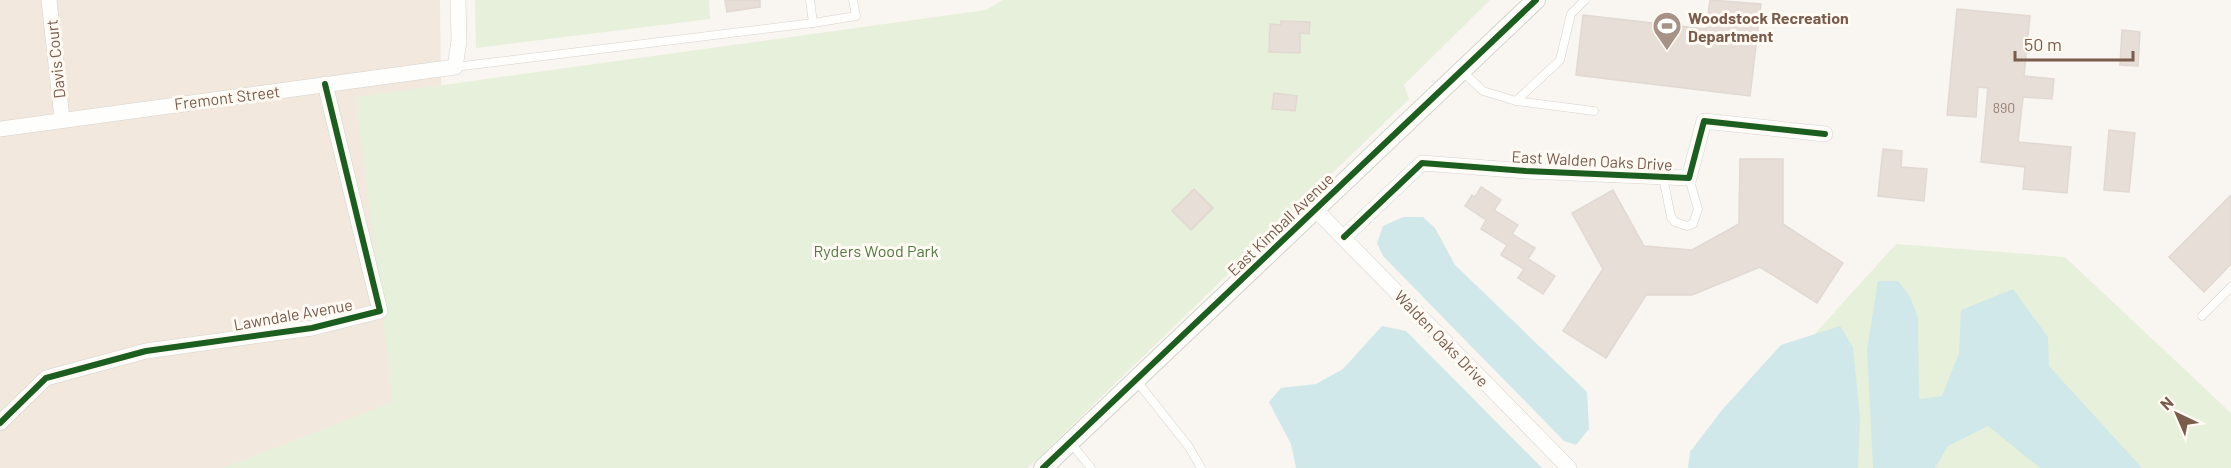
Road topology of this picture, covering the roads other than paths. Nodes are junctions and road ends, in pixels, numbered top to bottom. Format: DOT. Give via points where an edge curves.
graph roads {
  1 [pos="49,0"];
  2 [pos="458,0"];
  3 [pos="810,0"];
  4 [pos="853,0"];
  5 [pos="1536,0"];
  6 [pos="1585,0"];
  7 [pos="813,23"];
  8 [pos="455,67"];
  9 [pos="1461,70"];
  10 [pos="325,84"];
  11 [pos="1516,101"];
  12 [pos="1594,111"];
  13 [pos="62,119"];
  14 [pos="0,129"];
  15 [pos="1825,134"];
  16 [pos="1663,177"];
  17 [pos="1689,178"];
  18 [pos="1315,209"];
  19 [pos="1344,237"];
  20 [pos="2231,287"];
  21 [pos="2202,316"];
  22 [pos="1135,380"];
  23 [pos="0,423"];
  24 [pos="1070,442"];
  25 [pos="1043,468"];
  26 [pos="1091,468"];
  27 [pos="1201,468"];
  28 [pos="1569,468"];
  1 -- 13 [label="street, Davis Court"];
  2 -- 8 [label="street"];
  3 -- 7 [label="lane"];
  4 -- 7 [label="lane" via="856,16"];
  5 -- 9 [label="street, East Kimball Avenue"];
  6 -- 11 [label="lane" via="1571,14 1560,60"];
  7 -- 8 [label="lane"];
  8 -- 10 [label="street, Fremont Street"];
  9 -- 11 [label="lane" via="1483,91"];
  9 -- 18 [label="street, East Kimball Avenue"];
  10 -- 13 [label="street, Fremont Street"];
  10 -- 23 [label="street, Lawndale Avenue" via="380,311 312,328 146,351 46,378"];
  11 -- 12 [label="lane"];
  13 -- 14 [label="street, Fremont Street"];
  15 -- 17 [label="street, East Walden Oaks Drive" via="1704,121"];
  16 -- 17 [label="street, East Walden Oaks Drive"];
  16 -- 17 [label="lane" via="1671,217 1687,226 1693,224 1698,209"];
  16 -- 19 [label="street, East Walden Oaks Drive" via="1422,163"];
  18 -- 19 [label="street, Walden Oaks Drive"];
  18 -- 22 [label="street, East Kimball Avenue"];
  19 -- 28 [label="street, Walden Oaks Drive"];
  20 -- 21 [label="lane"];
  22 -- 24 [label="street, East Kimball Avenue"];
  22 -- 27 [label="lane"];
  24 -- 25 [label="street, East Kimball Avenue"];
  24 -- 26 [label="lane"];
}
